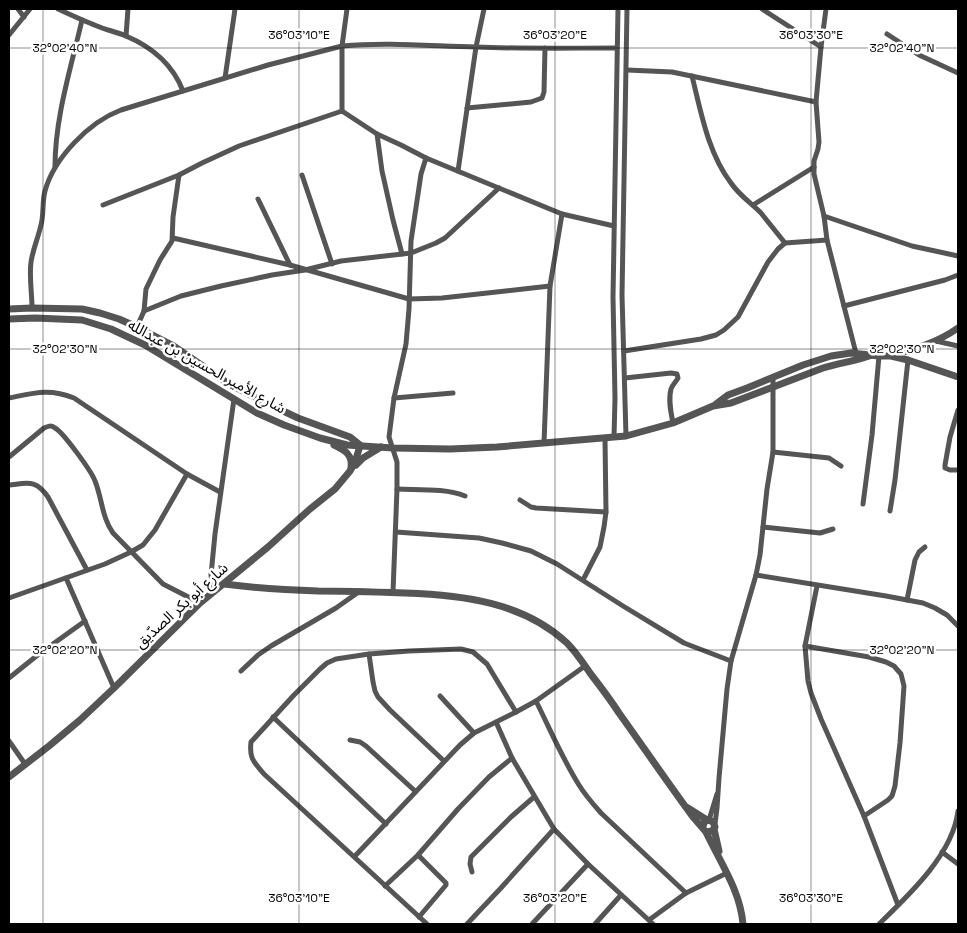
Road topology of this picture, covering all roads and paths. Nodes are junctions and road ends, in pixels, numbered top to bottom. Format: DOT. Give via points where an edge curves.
graph roads {
  1 [pos="18,9"];
  2 [pos="30,9"];
  3 [pos="58,9"];
  4 [pos="128,9"];
  5 [pos="235,9"];
  6 [pos="347,9"];
  7 [pos="484,9"];
  8 [pos="618,9"];
  9 [pos="627,9"];
  10 [pos="762,9"];
  11 [pos="826,9"];
  12 [pos="24,17"];
  13 [pos="82,20"];
  14 [pos="887,34"];
  15 [pos="9,35"];
  16 [pos="126,36"];
  17 [pos="342,46"];
  18 [pos="476,47"];
  19 [pos="821,47"];
  20 [pos="545,48"];
  21 [pos="617,48"];
  22 [pos="626,70"];
  23 [pos="958,73"];
  24 [pos="692,76"];
  25 [pos="225,78"];
  26 [pos="182,91"];
  27 [pos="816,102"];
  28 [pos="467,108"];
  29 [pos="342,111"];
  30 [pos="378,134"];
  31 [pos="426,158"];
  32 [pos="55,167"];
  33 [pos="814,167"];
  34 [pos="458,171"];
  35 [pos="302,174"];
  36 [pos="179,175"];
  37 [pos="499,188"];
  38 [pos="258,199"];
  39 [pos="615,201"];
  40 [pos="624,201"];
  41 [pos="103,205"];
  42 [pos="752,205"];
  43 [pos="562,214"];
  44 [pos="824,216"];
  45 [pos="614,226"];
  46 [pos="173,238"];
  47 [pos="827,240"];
  48 [pos="785,243"];
  49 [pos="411,253"];
  50 [pos="402,254"];
  51 [pos="958,256"];
  52 [pos="332,264"];
  53 [pos="290,265"];
  54 [pos="305,270"];
  55 [pos="958,275"];
  56 [pos="550,286"];
  57 [pos="409,299"];
  58 [pos="844,306"];
  59 [pos="32,308"];
  60 [pos="55,308"];
  61 [pos="9,309"];
  62 [pos="144,311"];
  63 [pos="9,319"];
  64 [pos="56,319"];
  65 [pos="137,327"];
  66 [pos="958,328"];
  67 [pos="936,341"];
  68 [pos="958,346"];
  69 [pos="624,352"];
  70 [pos="875,355"];
  71 [pos="891,356"];
  72 [pos="857,357"];
  73 [pos="908,360"];
  74 [pos="958,377"];
  75 [pos="625,378"];
  76 [pos="773,378"];
  77 [pos="773,386"];
  78 [pos="454,393"];
  79 [pos="9,398"];
  80 [pos="394,398"];
  81 [pos="234,399"];
  82 [pos="714,406"];
  83 [pos="958,410"];
  84 [pos="673,423"];
  85 [pos="626,436"];
  86 [pos="614,437"];
  87 [pos="320,438"];
  88 [pos="605,438"];
  89 [pos="544,443"];
  90 [pos="360,446"];
  91 [pos="381,447"];
  92 [pos="393,448"];
  93 [pos="772,452"];
  94 [pos="9,457"];
  95 [pos="841,466"];
  96 [pos="958,470"];
  97 [pos="350,471"];
  98 [pos="187,474"];
  99 [pos="9,485"];
  100 [pos="397,489"];
  101 [pos="220,492"];
  102 [pos="465,496"];
  103 [pos="520,500"];
  104 [pos="863,504"];
  105 [pos="890,511"];
  106 [pos="606,512"];
  107 [pos="763,527"];
  108 [pos="833,529"];
  109 [pos="396,532"];
  110 [pos="925,547"];
  111 [pos="131,552"];
  112 [pos="87,570"];
  113 [pos="756,575"];
  114 [pos="66,578"];
  115 [pos="582,580"];
  116 [pos="224,584"];
  117 [pos="818,586"];
  118 [pos="361,591"];
  119 [pos="213,592"];
  120 [pos="393,592"];
  121 [pos="9,598"];
  122 [pos="907,600"];
  123 [pos="200,602"];
  124 [pos="86,622"];
  125 [pos="958,626"];
  126 [pos="805,646"];
  127 [pos="369,654"];
  128 [pos="732,661"];
  129 [pos="586,666"];
  130 [pos="241,671"];
  131 [pos="9,678"];
  132 [pos="114,688"];
  133 [pos="440,696"];
  134 [pos="536,701"];
  135 [pos="516,712"];
  136 [pos="273,717"];
  137 [pos="496,722"];
  138 [pos="474,733"];
  139 [pos="350,740"];
  140 [pos="9,741"];
  141 [pos="512,758"];
  142 [pos="444,761"];
  143 [pos="25,764"];
  144 [pos="9,776"];
  145 [pos="415,791"];
  146 [pos="534,797"];
  147 [pos="958,811"];
  148 [pos="864,816"];
  149 [pos="386,824"];
  150 [pos="709,825"];
  151 [pos="554,829"];
  152 [pos="942,852"];
  153 [pos="418,854"];
  154 [pos="355,856"];
  155 [pos="588,864"];
  156 [pos="958,864"];
  157 [pos="472,872"];
  158 [pos="727,873"];
  159 [pos="385,886"];
  160 [pos="686,893"];
  161 [pos="621,895"];
  162 [pos="898,905"];
  163 [pos="419,917"];
  164 [pos="651,922"];
  165 [pos="427,924"];
  166 [pos="467,924"];
  167 [pos="532,924"];
  168 [pos="595,924"];
  169 [pos="744,924"];
  170 [pos="879,924"];
  1 -- 12 [label="street"];
  2 -- 12 [label="street"];
  3 -- 13 [label="street"];
  4 -- 16 [label="street"];
  5 -- 25 [label="street"];
  6 -- 17 [label="street"];
  7 -- 18 [label="street"];
  8 -- 21 [label="street"];
  9 -- 22 [label="street"];
  10 -- 19 [label="street"];
  11 -- 19 [label="street"];
  12 -- 15 [label="street"];
  13 -- 16 [label="street"];
  13 -- 32 [label="street" via="58,128"];
  14 -- 23 [label="street" via="919,55"];
  16 -- 26 [label="street" via="167,63"];
  17 -- 18 [label="street" via="410,44"];
  17 -- 25 [label="street"];
  17 -- 29 [label="street"];
  18 -- 20 [label="street"];
  18 -- 28 [label="street"];
  19 -- 27 [label="street"];
  20 -- 21 [label="street"];
  20 -- 28 [label="street" via="544,92 540,100"];
  21 -- 39 [label="street"];
  22 -- 24 [label="street"];
  22 -- 40 [label="street"];
  24 -- 27 [label="street"];
  24 -- 42 [label="street" via="712,147 723,172"];
  25 -- 26 [label="street"];
  26 -- 32 [label="street" via="112,114 87,130"];
  27 -- 33 [label="street" via="819,142"];
  28 -- 34 [label="street"];
  29 -- 30 [label="street"];
  29 -- 36 [label="street" via="239,146"];
  30 -- 31 [label="street"];
  30 -- 50 [label="street" via="384,179"];
  31 -- 34 [label="street"];
  31 -- 49 [label="street" via="416,203"];
  32 -- 59 [label="street" via="45,191 42,223 31,262"];
  33 -- 42 [label="street"];
  33 -- 44 [label="street"];
  34 -- 37 [label="street"];
  35 -- 52 [label="street"];
  36 -- 41 [label="street"];
  36 -- 46 [label="street"];
  37 -- 43 [label="street"];
  37 -- 49 [label="street" via="444,238"];
  38 -- 53 [label="street"];
  39 -- 40 [label="street"];
  39 -- 45 [label="street"];
  40 -- 69 [label="street"];
  42 -- 48 [label="street"];
  43 -- 45 [label="street"];
  43 -- 56 [label="street"];
  44 -- 47 [label="street"];
  44 -- 51 [label="street" via="912,246"];
  45 -- 86 [label="street"];
  46 -- 53 [label="street"];
  46 -- 62 [label="street" via="146,289"];
  47 -- 48 [label="street"];
  47 -- 58 [label="street"];
  48 -- 69 [label="street" via="771,258 738,317 724,330 701,339"];
  49 -- 50 [label="street"];
  49 -- 57 [label="street"];
  50 -- 52 [label="street"];
  52 -- 54 [label="street"];
  53 -- 54 [label="street"];
  54 -- 57 [label="street"];
  54 -- 62 [label="street" via="181,296"];
  55 -- 58 [label="street"];
  56 -- 57 [label="street"];
  56 -- 89 [label="street"];
  57 -- 80 [label="street" via="406,344"];
  58 -- 72 [label="street"];
  59 -- 60 [label="street, شارع الأمير الحسين بن عبدالله"];
  59 -- 61 [label="street, شارع الأمير الحسين بن عبدالله"];
  60 -- 64 [label="street"];
  60 -- 65 [label="street, شارع الأمير الحسين بن عبدالله" via="100,313"];
  62 -- 65 [label="street"];
  63 -- 64 [label="street, شارع الأمير الحسين بن عبدالله"];
  64 -- 81 [label="street, شارع الأمير الحسين بن عبدالله" via="82,320 111,329 145,345"];
  65 -- 90 [label="street, شارع الأمير الحسين بن عبدالله" via="172,345 229,384 298,418 350,437"];
  66 -- 67 [label="street"];
  67 -- 68 [label="street"];
  67 -- 71 [label="street"];
  69 -- 75 [label="street"];
  70 -- 71 [label="street, شارع الأمير الحسين بن عبدالله"];
  70 -- 72 [label="street, شارع الأمير الحسين بن عبدالله"];
  70 -- 104 [label="street" via="872,435"];
  71 -- 73 [label="street, شارع الأمير الحسين بن عبدالله"];
  72 -- 76 [label="street, شارع الأمير الحسين بن عبدالله" via="831,356"];
  72 -- 77 [label="street, شارع الأمير الحسين بن عبدالله"];
  73 -- 74 [label="street, شارع الأمير الحسين بن عبدالله"];
  73 -- 105 [label="street"];
  75 -- 84 [label="street" via="677,374 670,395"];
  75 -- 85 [label="street"];
  76 -- 77 [label="street"];
  76 -- 82 [label="street, شارع الأمير الحسين بن عبدالله" via="728,395"];
  77 -- 82 [label="street, شارع الأمير الحسين بن عبدالله" via="731,403"];
  77 -- 93 [label="street"];
  78 -- 80 [label="street"];
  79 -- 98 [label="street" via="54,392 74,398"];
  80 -- 92 [label="street" via="389,437"];
  81 -- 87 [label="street, شارع الأمير الحسين بن عبدالله" via="284,426"];
  81 -- 101 [label="street"];
  82 -- 84 [label="street, شارع الأمير الحسين بن عبدالله"];
  83 -- 96 [label="street" via="945,465 947,469"];
  84 -- 85 [label="street, شارع الأمير الحسين بن عبدالله"];
  85 -- 86 [label="street, شارع الأمير الحسين بن عبدالله"];
  86 -- 88 [label="street, شارع الأمير الحسين بن عبدالله"];
  87 -- 90 [label="street, شارع الأمير الحسين بن عبدالله"];
  87 -- 97 [label="street" via="346,452 352,460"];
  88 -- 89 [label="street, شارع الأمير الحسين بن عبدالله"];
  88 -- 106 [label="street"];
  89 -- 92 [label="street, شارع الأمير الحسين بن عبدالله" via="450,449"];
  90 -- 91 [label="street, شارع الأمير الحسين بن عبدالله"];
  90 -- 97 [label="street, شارع أبو بكر الصدّيق"];
  91 -- 92 [label="street, شارع الأمير الحسين بن عبدالله"];
  91 -- 97 [label="street"];
  92 -- 100 [label="street"];
  93 -- 95 [label="street" via="829,458"];
  93 -- 107 [label="street"];
  94 -- 111 [label="street" via="44,428 56,428 94,477 110,529"];
  97 -- 116 [label="street, شارع أبو بكر الصدّيق" via="335,489"];
  98 -- 101 [label="street"];
  98 -- 111 [label="street" via="150,537"];
  99 -- 112 [label="street" via="30,483 41,488"];
  100 -- 102 [label="street" via="449,491"];
  100 -- 109 [label="street"];
  101 -- 119 [label="street" via="211,575"];
  103 -- 106 [label="street" via="536,508"];
  106 -- 115 [label="street" via="600,547"];
  107 -- 108 [label="street" via="820,533"];
  107 -- 113 [label="street"];
  109 -- 115 [label="street" via="479,538 502,543 531,551"];
  109 -- 120 [label="street"];
  110 -- 122 [label="street" via="915,560"];
  111 -- 112 [label="street"];
  111 -- 123 [label="street" via="163,584"];
  112 -- 114 [label="street"];
  113 -- 117 [label="street"];
  113 -- 128 [label="street"];
  114 -- 121 [label="street"];
  114 -- 124 [label="street"];
  115 -- 128 [label="street" via="684,643"];
  116 -- 118 [label="street" via="289,590"];
  116 -- 119 [label="street, شارع أبو بكر الصدّيق"];
  117 -- 122 [label="street"];
  117 -- 126 [label="street"];
  118 -- 120 [label="street"];
  118 -- 130 [label="street" via="258,654"];
  119 -- 123 [label="street, شارع أبو بكر الصدّيق"];
  120 -- 129 [label="street" via="456,596 507,608 556,634"];
  122 -- 125 [label="street" via="935,608"];
  123 -- 132 [label="street, شارع أبو بكر الصدّيق"];
  124 -- 131 [label="street"];
  124 -- 132 [label="street"];
  126 -- 148 [label="street" via="811,694"];
  126 -- 148 [label="street" via="869,657 894,666 901,674 904,686 895,786 888,800"];
  127 -- 135 [label="street" via="461,649 473,652 487,664"];
  127 -- 136 [label="street" via="327,663"];
  127 -- 142 [label="street" via="378,697"];
  128 -- 150 [label="street" via="719,789"];
  129 -- 134 [label="street"];
  129 -- 150 [label="street" via="686,807"];
  132 -- 143 [label="street, شارع أبو بكر الصدّيق" via="69,730"];
  133 -- 138 [label="street"];
  134 -- 135 [label="street"];
  134 -- 160 [label="street" via="579,786 616,828"];
  135 -- 137 [label="street"];
  136 -- 149 [label="street"];
  136 -- 154 [label="street" via="251,742 250,756 264,774"];
  137 -- 138 [label="street"];
  137 -- 141 [label="street"];
  138 -- 142 [label="street"];
  139 -- 145 [label="street" via="366,746"];
  140 -- 143 [label="street"];
  141 -- 146 [label="street"];
  141 -- 153 [label="street" via="458,808"];
  142 -- 145 [label="street"];
  143 -- 144 [label="street, شارع أبو بكر الصدّيق"];
  145 -- 149 [label="street"];
  146 -- 151 [label="street"];
  146 -- 157 [label="street" via="471,857"];
  147 -- 152 [label="street" via="952,834"];
  148 -- 162 [label="street"];
  149 -- 154 [label="street"];
  150 -- 158 [label="street"];
  151 -- 155 [label="street"];
  151 -- 166 [label="street"];
  152 -- 156 [label="street"];
  152 -- 162 [label="street" via="924,878"];
  153 -- 159 [label="street"];
  153 -- 163 [label="street" via="446,883"];
  154 -- 159 [label="street"];
  155 -- 161 [label="street"];
  155 -- 167 [label="street"];
  158 -- 160 [label="street"];
  158 -- 169 [label="street" via="738,898"];
  159 -- 163 [label="street"];
  160 -- 164 [label="street"];
  161 -- 164 [label="street"];
  161 -- 168 [label="street"];
  162 -- 170 [label="street"];
  163 -- 165 [label="street"];
}
